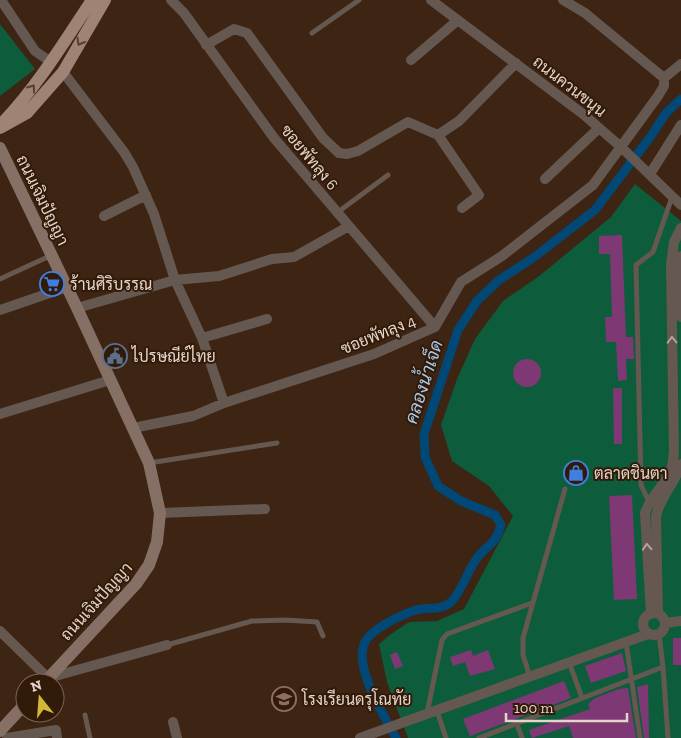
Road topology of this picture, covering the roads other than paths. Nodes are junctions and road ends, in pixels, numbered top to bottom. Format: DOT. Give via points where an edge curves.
graph roads {
  1 [pos="1,0"];
  2 [pos="92,0"];
  3 [pos="105,0"];
  4 [pos="171,0"];
  5 [pos="359,0"];
  6 [pos="431,0"];
  7 [pos="563,0"];
  8 [pos="458,20"];
  9 [pos="312,33"];
  10 [pos="206,45"];
  11 [pos="411,60"];
  12 [pos="50,62"];
  13 [pos="516,63"];
  14 [pos="681,64"];
  15 [pos="63,72"];
  16 [pos="664,78"];
  17 [pos="681,125"];
  18 [pos="0,126"];
  19 [pos="599,128"];
  20 [pos="438,135"];
  21 [pos="621,147"];
  22 [pos="0,148"];
  23 [pos="648,173"];
  24 [pos="388,174"];
  25 [pos="544,179"];
  26 [pos="146,195"];
  27 [pos="672,196"];
  28 [pos="681,205"];
  29 [pos="462,208"];
  30 [pos="337,212"];
  31 [pos="104,216"];
  32 [pos="349,226"];
  33 [pos="681,228"];
  34 [pos="52,255"];
  35 [pos="677,259"];
  36 [pos="0,279"];
  37 [pos="175,280"];
  38 [pos="67,287"];
  39 [pos="77,308"];
  40 [pos="0,310"];
  41 [pos="681,316"];
  42 [pos="267,319"];
  43 [pos="435,327"];
  44 [pos="202,338"];
  45 [pos="110,380"];
  46 [pos="677,400"];
  47 [pos="224,403"];
  48 [pos="0,414"];
  49 [pos="133,428"];
  50 [pos="277,443"];
  51 [pos="149,464"];
  52 [pos="681,464"];
  53 [pos="670,481"];
  54 [pos="565,490"];
  55 [pos="649,502"];
  56 [pos="265,509"];
  57 [pos="160,513"];
  58 [pos="532,603"];
  59 [pos="654,614"];
  60 [pos="681,621"];
  61 [pos="665,623"];
  62 [pos="0,631"];
  63 [pos="648,634"];
  64 [pos="659,634"];
  65 [pos="323,636"];
  66 [pos="626,642"];
  67 [pos="167,645"];
  68 [pos="569,662"];
  69 [pos="663,668"];
  70 [pos="39,673"];
  71 [pos="53,673"];
  72 [pos="65,675"];
  73 [pos="530,677"];
  74 [pos="633,680"];
  75 [pos="582,698"];
  76 [pos="432,712"];
  77 [pos="15,715"];
  78 [pos="84,715"];
  79 [pos="173,722"];
  80 [pos="517,724"];
  81 [pos="0,731"];
  82 [pos="362,737"];
  83 [pos="7,738"];
  84 [pos="57,738"];
  85 [pos="90,738"];
  86 [pos="177,738"];
  87 [pos="446,738"];
  88 [pos="479,738"];
  89 [pos="522,738"];
  90 [pos="640,738"];
  91 [pos="668,738"];
  1 -- 12 [label="street" via="35,51"];
  2 -- 12 [label="main road"];
  3 -- 15 [label="main road, one-way"];
  4 -- 10 [label="street, ซอยพัทลุง 6"];
  5 -- 9 [label="lane"];
  6 -- 8 [label="street, ถนนควนขนุน"];
  7 -- 16 [label="street" via="585,13"];
  8 -- 11 [label="street"];
  8 -- 13 [label="street, ถนนควนขนุน"];
  10 -- 20 [label="street" via="234,29 247,34 323,138 339,153 358,151 408,122"];
  10 -- 30 [label="street, ซอยพัทลุง 6" via="274,138"];
  18 -- 12 [label="main road, one-way"];
  13 -- 19 [label="street, ถนนควนขนุน"];
  13 -- 20 [label="street" via="459,121"];
  14 -- 16 [label="street"];
  15 -- 18 [label="main road" via="27,113"];
  15 -- 26 [label="street" via="124,152"];
  16 -- 21 [label="street, ซอยพัทลุง 4" via="664,86 658,96"];
  17 -- 23 [label="street"];
  19 -- 21 [label="street, ถนนควนขนุน"];
  19 -- 25 [label="street"];
  20 -- 29 [label="street" via="479,195"];
  21 -- 23 [label="street, ถนนควนขนุน"];
  21 -- 43 [label="street, ซอยพัทลุง 4" via="593,185 502,256 461,282"];
  22 -- 34 [label="street, ถนนเจิมปัญญา"];
  23 -- 27 [label="street, ถนนควนขนุน"];
  24 -- 30 [label="lane"];
  26 -- 31 [label="street"];
  26 -- 37 [label="street"];
  27 -- 28 [label="street, ถนนควนขนุน"];
  27 -- 55 [label="lane" via="653,252 636,265 641,485"];
  30 -- 32 [label="street, ซอยพัทลุง 6"];
  32 -- 37 [label="street" via="294,257 272,259 219,276"];
  32 -- 43 [label="street, ซอยพัทลุง 6"];
  33 -- 35 [label="street" via="674,242"];
  34 -- 36 [label="lane"];
  34 -- 38 [label="street, ถนนเจิมปัญญา"];
  35 -- 41 [label="street"];
  46 -- 35 [label="street, one-way"];
  37 -- 39 [label="street"];
  37 -- 44 [label="street"];
  38 -- 39 [label="street, ถนนเจิมปัญญา"];
  38 -- 40 [label="street"];
  39 -- 45 [label="street, ถนนเจิมปัญญา"];
  42 -- 44 [label="street"];
  43 -- 47 [label="street, ซอยพัทลุง 4" via="374,354"];
  44 -- 47 [label="street"];
  45 -- 48 [label="street"];
  45 -- 49 [label="street, ถนนเจิมปัญญา"];
  46 -- 53 [label="street"];
  47 -- 49 [label="street, ซอยพัทลุง 4" via="193,416"];
  49 -- 51 [label="street, ถนนเจิมปัญญา"];
  50 -- 51 [label="lane"];
  51 -- 57 [label="street, ถนนเจิมปัญญา"];
  52 -- 53 [label="street"];
  53 -- 55 [label="street"];
  53 -- 59 [label="street" via="656,517"];
  54 -- 58 [label="lane"];
  59 -- 55 [label="street, one-way" via="646,513"];
  56 -- 57 [label="street"];
  57 -- 71 [label="street, ถนนเจิมปัญญา" via="157,542 150,565"];
  58 -- 73 [label="lane" via="523,638 523,655"];
  58 -- 76 [label="lane" via="447,634 442,640"];
  59 -- 61 [label="street" via="663,617"];
  59 -- 63 [label="street" via="645,618 643,624"];
  60 -- 61 [label="street"];
  61 -- 64 [label="street"];
  62 -- 70 [label="street"];
  63 -- 64 [label="street"];
  63 -- 66 [label="street"];
  64 -- 69 [label="lane"];
  65 -- 67 [label="lane" via="317,622 252,621"];
  66 -- 68 [label="street"];
  66 -- 74 [label="lane"];
  67 -- 72 [label="street"];
  68 -- 73 [label="street"];
  68 -- 75 [label="lane"];
  69 -- 74 [label="lane"];
  69 -- 91 [label="lane"];
  73 -- 76 [label="street"];
  74 -- 75 [label="lane"];
  74 -- 90 [label="lane"];
  75 -- 80 [label="lane"];
  76 -- 82 [label="street"];
  76 -- 87 [label="lane"];
  77 -- 81 [label="street"];
  78 -- 85 [label="lane"];
  79 -- 86 [label="street"];
  80 -- 88 [label="lane"];
  80 -- 89 [label="lane"];
  83 -- 84 [label="street" via="56,730"];
}
